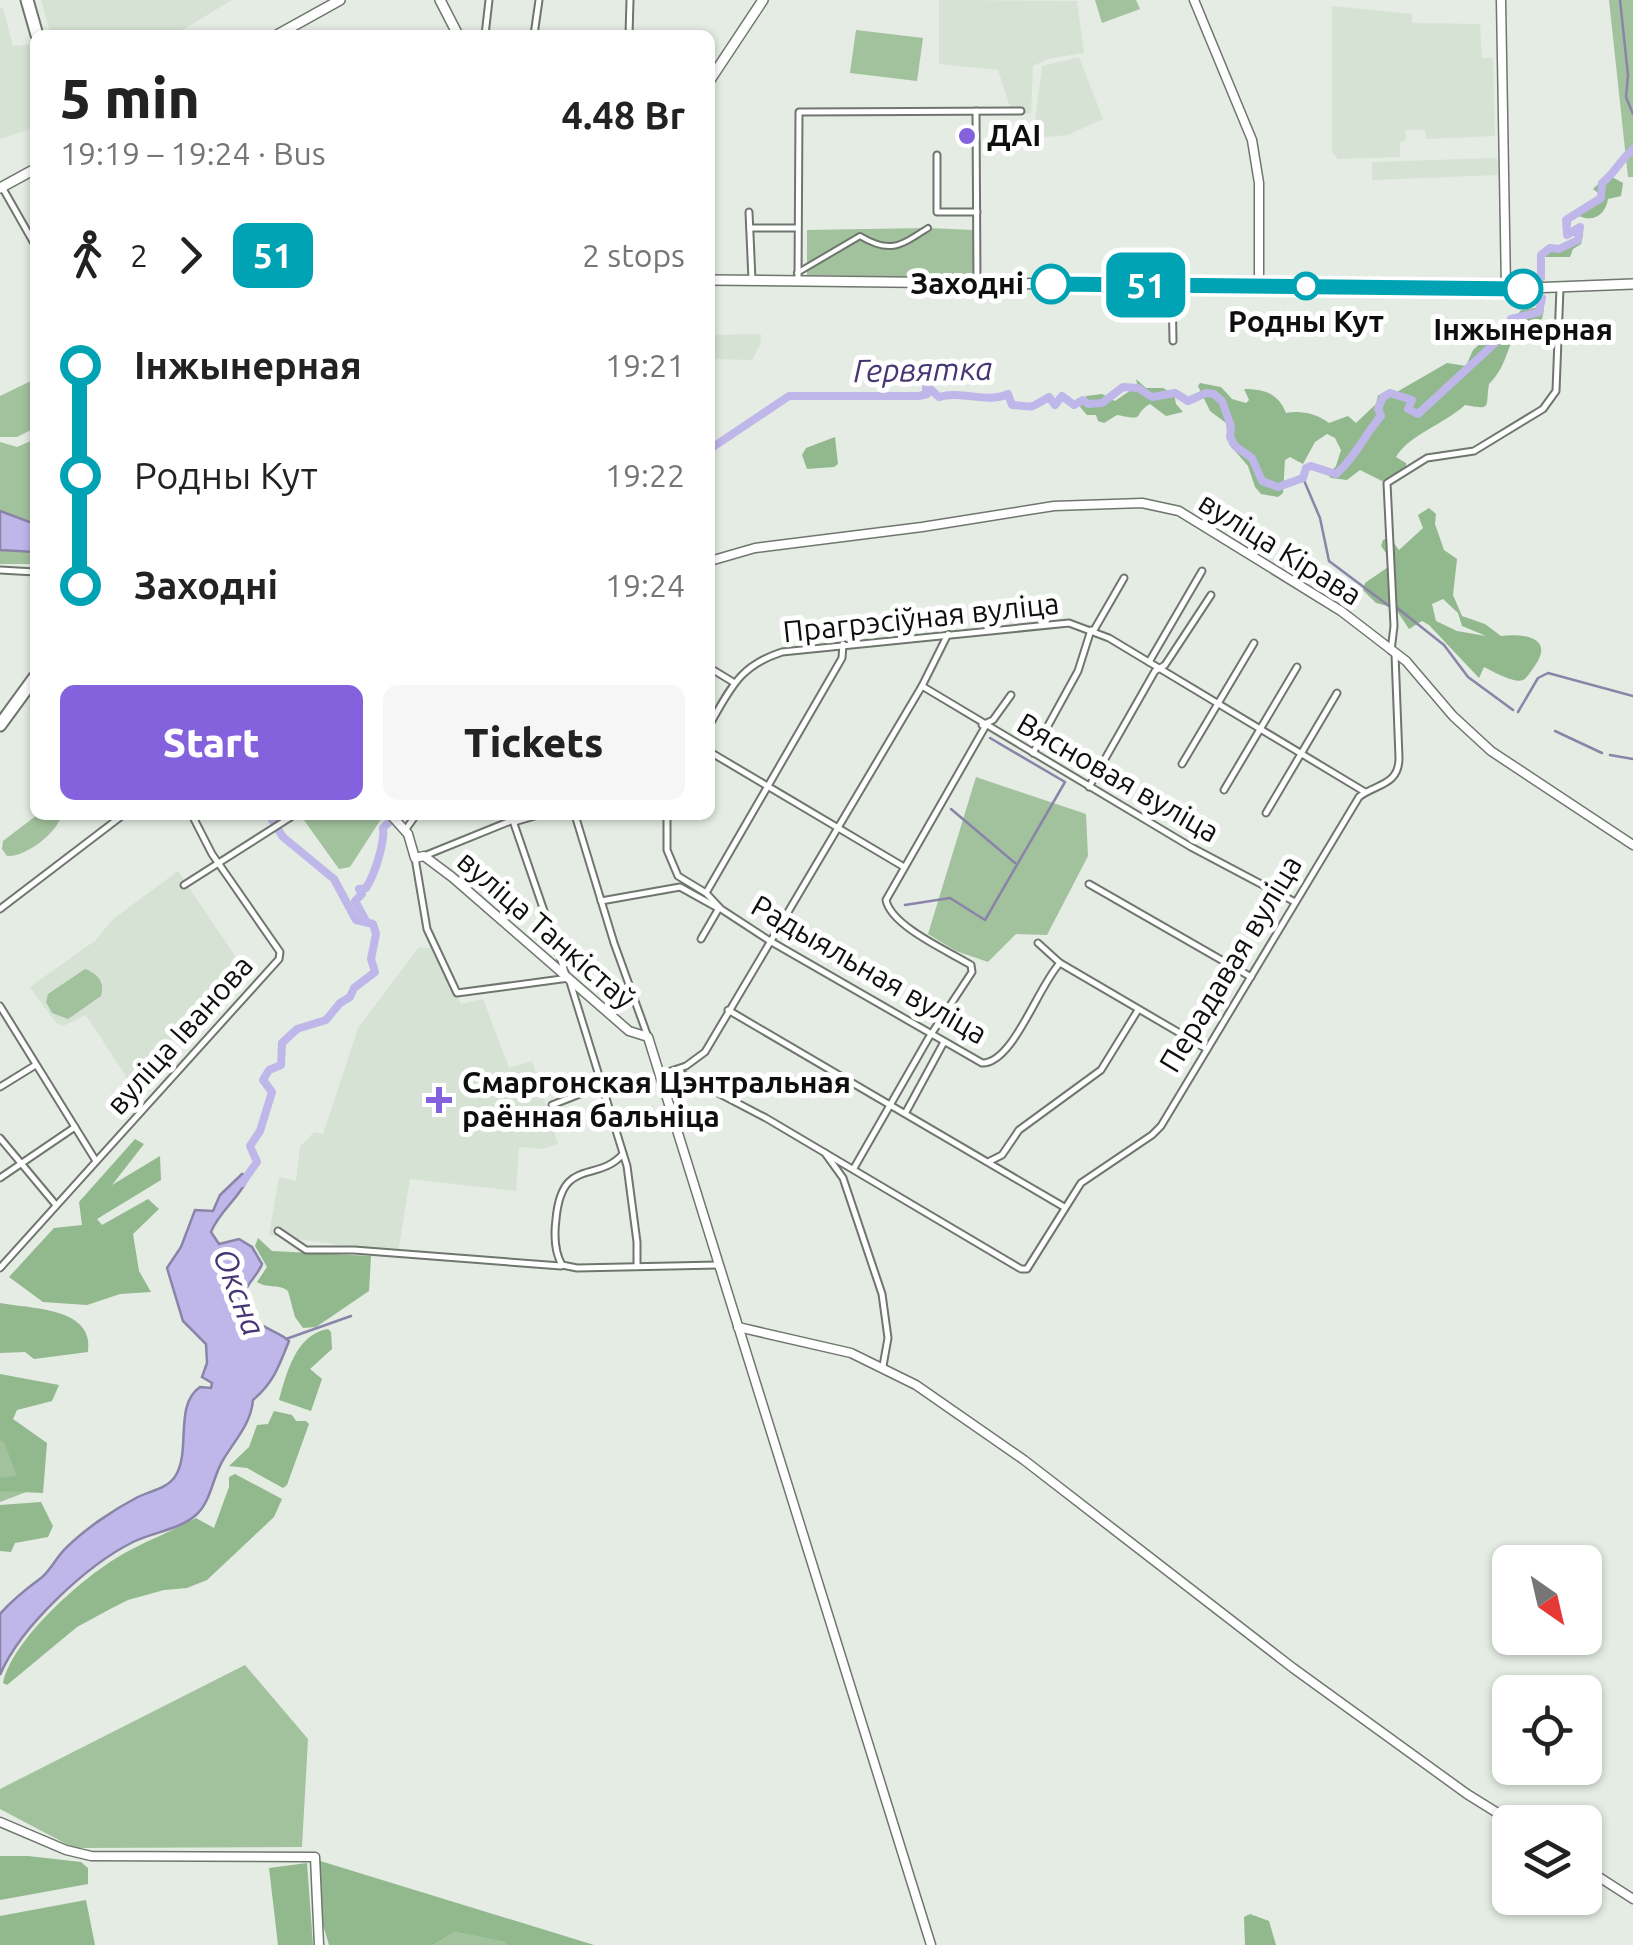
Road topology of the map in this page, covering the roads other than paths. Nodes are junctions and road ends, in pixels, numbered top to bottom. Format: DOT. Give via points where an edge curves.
graph roads {
  1 [pos="27,0"];
  2 [pos="340,0"];
  3 [pos="440,0"];
  4 [pos="490,0"];
  5 [pos="540,0"];
  6 [pos="630,0"];
  7 [pos="763,0"];
  8 [pos="1194,0"];
  9 [pos="1501,0"];
  10 [pos="36,30"];
  11 [pos="286,30"];
  12 [pos="455,30"];
  13 [pos="486,30"];
  14 [pos="535,30"];
  15 [pos="629,30"];
  16 [pos="715,72"];
  17 [pos="1021,111"];
  18 [pos="976,112"];
  19 [pos="937,155"];
  20 [pos="30,172"];
  21 [pos="1,188"];
  22 [pos="750,212"];
  23 [pos="977,212"];
  24 [pos="750,228"];
  25 [pos="798,228"];
  26 [pos="928,228"];
  27 [pos="30,237"];
  28 [pos="798,276"];
  29 [pos="715,280"];
  30 [pos="752,280"];
  31 [pos="977,283"];
  32 [pos="1172,284"];
  33 [pos="1633,284"];
  34 [pos="1259,286"];
  35 [pos="1560,288"];
  36 [pos="1506,289"];
  37 [pos="1172,340"];
  38 [pos="715,560"];
  39 [pos="0,570"];
  40 [pos="1202,571"];
  41 [pos="30,572"];
  42 [pos="1124,578"];
  43 [pos="1211,595"];
  44 [pos="1172,626"];
  45 [pos="1093,630"];
  46 [pos="1184,633"];
  47 [pos="948,634"];
  48 [pos="1254,642"];
  49 [pos="842,644"];
  50 [pos="1393,652"];
  51 [pos="1149,662"];
  52 [pos="1297,666"];
  53 [pos="1160,668"];
  54 [pos="715,671"];
  55 [pos="733,682"];
  56 [pos="30,684"];
  57 [pos="922,686"];
  58 [pos="1336,694"];
  59 [pos="1011,695"];
  60 [pos="1218,702"];
  61 [pos="715,715"];
  62 [pos="0,725"];
  63 [pos="984,726"];
  64 [pos="1260,727"];
  65 [pos="1302,752"];
  66 [pos="1033,753"];
  67 [pos="715,755"];
  68 [pos="1182,764"];
  69 [pos="766,787"];
  70 [pos="1088,787"];
  71 [pos="1224,790"];
  72 [pos="1364,792"];
  73 [pos="1266,813"];
  74 [pos="116,820"];
  75 [pos="195,820"];
  76 [pos="286,820"];
  77 [pos="397,820"];
  78 [pos="412,820"];
  79 [pos="511,820"];
  80 [pos="513,820"];
  81 [pos="577,820"];
  82 [pos="667,820"];
  83 [pos="838,826"];
  84 [pos="406,829"];
  85 [pos="1633,845"];
  86 [pos="420,857"];
  87 [pos="218,862"];
  88 [pos="904,866"];
  89 [pos="675,872"];
  90 [pos="1090,884"];
  91 [pos="184,885"];
  92 [pos="680,887"];
  93 [pos="705,893"];
  94 [pos="695,894"];
  95 [pos="601,901"];
  96 [pos="1294,902"];
  97 [pos="719,908"];
  98 [pos="0,909"];
  99 [pos="701,938"];
  100 [pos="770,941"];
  101 [pos="1038,943"];
  102 [pos="1060,964"];
  103 [pos="569,978"];
  104 [pos="1251,978"];
  105 [pos="0,1006"];
  106 [pos="728,1010"];
  107 [pos="1138,1010"];
  108 [pos="931,1036"];
  109 [pos="648,1037"];
  110 [pos="944,1042"];
  111 [pos="1207,1049"];
  112 [pos="34,1066"];
  113 [pos="676,1071"];
  114 [pos="659,1075"];
  115 [pos="600,1086"];
  116 [pos="0,1088"];
  117 [pos="892,1104"];
  118 [pos="552,1105"];
  119 [pos="906,1112"];
  120 [pos="74,1127"];
  121 [pos="0,1138"];
  122 [pos="824,1152"];
  123 [pos="624,1154"];
  124 [pos="1002,1156"];
  125 [pos="989,1161"];
  126 [pos="96,1162"];
  127 [pos="21,1163"];
  128 [pos="853,1169"];
  129 [pos="1004,1170"];
  130 [pos="0,1178"];
  131 [pos="56,1204"];
  132 [pos="1064,1207"];
  133 [pos="278,1231"];
  134 [pos="562,1265"];
  135 [pos="718,1265"];
  136 [pos="637,1266"];
  137 [pos="0,1268"];
  138 [pos="738,1327"];
  139 [pos="883,1366"];
  140 [pos="1492,1810"];
  141 [pos="0,1822"];
  142 [pos="1602,1879"];
  143 [pos="1633,1898"];
  144 [pos="319,1945"];
  145 [pos="931,1945"];
  1 -- 10 [label="main road"];
  2 -- 11 [label="main road"];
  3 -- 12 [label="main road"];
  4 -- 13 [label="street"];
  5 -- 14 [label="street"];
  6 -- 15 [label="street"];
  7 -- 16 [label="main road"];
  8 -- 34 [label="street" via="1252,140"];
  9 -- 36 [label="street"];
  17 -- 18 [label="street"];
  18 -- 23 [label="street"];
  18 -- 25 [label="street" via="800,112"];
  19 -- 23 [label="street" via="937,212"];
  20 -- 21 [label="main road"];
  21 -- 27 [label="street"];
  22 -- 24 [label="street"];
  23 -- 31 [label="street"];
  24 -- 25 [label="street"];
  24 -- 30 [label="street"];
  25 -- 28 [label="street"];
  26 -- 28 [label="street" via="892,248 860,236"];
  28 -- 30 [label="main road"];
  28 -- 31 [label="main road"];
  29 -- 30 [label="main road"];
  31 -- 32 [label="main road"];
  32 -- 34 [label="main road"];
  32 -- 37 [label="street"];
  33 -- 35 [label="main road"];
  34 -- 36 [label="main road"];
  35 -- 36 [label="main road"];
  35 -- 50 [label="street" via="1556,391 1543,409 1474,452 1427,458 1387,483"];
  38 -- 50 [label="street, вуліца Кірава" via="754,548 1024,510 1142,503 1190,515"];
  39 -- 41 [label="street"];
  40 -- 44 [label="street"];
  42 -- 45 [label="street"];
  43 -- 46 [label="street"];
  44 -- 46 [label="street"];
  44 -- 51 [label="street"];
  45 -- 47 [label="street, Прагрэсіўная вуліца" via="1058,622"];
  45 -- 51 [label="street, Прагрэсіўная вуліца"];
  45 -- 66 [label="street"];
  46 -- 53 [label="street"];
  47 -- 49 [label="street, Прагрэсіўная вуліца"];
  47 -- 57 [label="street"];
  48 -- 60 [label="street"];
  49 -- 55 [label="street, Прагрэсіўная вуліца" via="776,654"];
  49 -- 69 [label="street" via="842,658"];
  50 -- 72 [label="street, Перадавая вуліца" via="1400,766 1382,787"];
  50 -- 85 [label="street, вуліца Кірава" via="1478,740"];
  51 -- 53 [label="street, Прагрэсіўная вуліца"];
  52 -- 64 [label="street"];
  53 -- 60 [label="street, Прагрэсіўная вуліца"];
  53 -- 70 [label="street"];
  54 -- 55 [label="street"];
  55 -- 61 [label="street, Прагрэсіўная вуліца"];
  56 -- 62 [label="main road"];
  57 -- 63 [label="street, Вясновая вуліца"];
  57 -- 83 [label="street"];
  58 -- 65 [label="street"];
  59 -- 63 [label="street"];
  60 -- 64 [label="street, Прагрэсіўная вуліца"];
  60 -- 68 [label="street"];
  63 -- 66 [label="street, Вясновая вуліца"];
  63 -- 88 [label="street"];
  64 -- 65 [label="street, Прагрэсіўная вуліца"];
  64 -- 71 [label="street"];
  65 -- 72 [label="street, Прагрэсіўная вуліца"];
  65 -- 73 [label="street"];
  66 -- 70 [label="street, Вясновая вуліца"];
  67 -- 69 [label="street"];
  69 -- 83 [label="street"];
  69 -- 93 [label="street"];
  70 -- 96 [label="street, Вясновая вуліца"];
  72 -- 96 [label="street, Перадавая вуліца"];
  74 -- 98 [label="street"];
  75 -- 87 [label="street, вуліца Іванова"];
  76 -- 87 [label="street"];
  77 -- 84 [label="street, вуліца Танкістаў"];
  78 -- 84 [label="street"];
  79 -- 86 [label="street"];
  80 -- 103 [label="street"];
  81 -- 95 [label="street"];
  82 -- 89 [label="street"];
  83 -- 88 [label="street"];
  83 -- 100 [label="street"];
  84 -- 86 [label="street, вуліца Танкістаў"];
  86 -- 103 [label="street, вуліца Танкістаў"];
  86 -- 103 [label="street, вуліца Танкістаў" via="428,929 457,992"];
  87 -- 91 [label="street"];
  87 -- 126 [label="street, вуліца Іванова" via="279,959"];
  88 -- 108 [label="street" via="887,907 972,968"];
  89 -- 92 [label="street"];
  89 -- 93 [label="street, Радыяльная вуліца"];
  90 -- 104 [label="street"];
  92 -- 94 [label="street"];
  92 -- 95 [label="street"];
  93 -- 94 [label="street"];
  93 -- 97 [label="street, Радыяльная вуліца"];
  94 -- 97 [label="street"];
  95 -- 109 [label="street"];
  96 -- 104 [label="street, Перадавая вуліца"];
  97 -- 99 [label="street"];
  97 -- 100 [label="street, Радыяльная вуліца"];
  100 -- 106 [label="street"];
  100 -- 108 [label="street, Радыяльная вуліца"];
  101 -- 102 [label="street"];
  102 -- 107 [label="street"];
  102 -- 110 [label="street, Радыяльная вуліца" via="997,1060 985,1064"];
  103 -- 109 [label="street, вуліца Танкістаў" via="629,1032"];
  103 -- 115 [label="street"];
  104 -- 111 [label="street, Перадавая вуліца"];
  105 -- 112 [label="street"];
  106 -- 113 [label="street" via="702,1056"];
  106 -- 117 [label="street"];
  107 -- 111 [label="street"];
  107 -- 124 [label="street" via="1101,1070 1019,1130"];
  108 -- 110 [label="street, Радыяльная вуліца"];
  108 -- 117 [label="street"];
  109 -- 114 [label="street"];
  110 -- 119 [label="street"];
  111 -- 132 [label="street, Перадавая вуліца" via="1158,1130 1081,1183"];
  112 -- 116 [label="street"];
  112 -- 120 [label="street"];
  113 -- 114 [label="street"];
  113 -- 122 [label="street"];
  114 -- 135 [label="street"];
  115 -- 118 [label="street"];
  115 -- 123 [label="street"];
  117 -- 119 [label="street"];
  117 -- 128 [label="street"];
  119 -- 125 [label="street"];
  120 -- 126 [label="street"];
  120 -- 127 [label="street"];
  121 -- 127 [label="street"];
  122 -- 128 [label="street"];
  122 -- 139 [label="street" via="841,1174 882,1294 888,1338"];
  123 -- 134 [label="street" via="563,1187 555,1232"];
  123 -- 136 [label="street"];
  124 -- 125 [label="street"];
  124 -- 129 [label="street"];
  125 -- 129 [label="street"];
  126 -- 131 [label="street, вуліца Іванова"];
  127 -- 130 [label="street"];
  127 -- 131 [label="street"];
  128 -- 132 [label="street, Перадавая вуліца" via="1021,1269"];
  129 -- 132 [label="street"];
  131 -- 137 [label="street, вуліца Іванова"];
  133 -- 134 [label="street" via="306,1250"];
  134 -- 136 [label="street"];
  135 -- 136 [label="street"];
  135 -- 138 [label="street"];
  138 -- 139 [label="street"];
  138 -- 145 [label="street"];
  139 -- 140 [label="street" via="1024,1460 1293,1668"];
  141 -- 144 [label="street" via="92,1856 316,1856"];
  142 -- 143 [label="street"];
}
